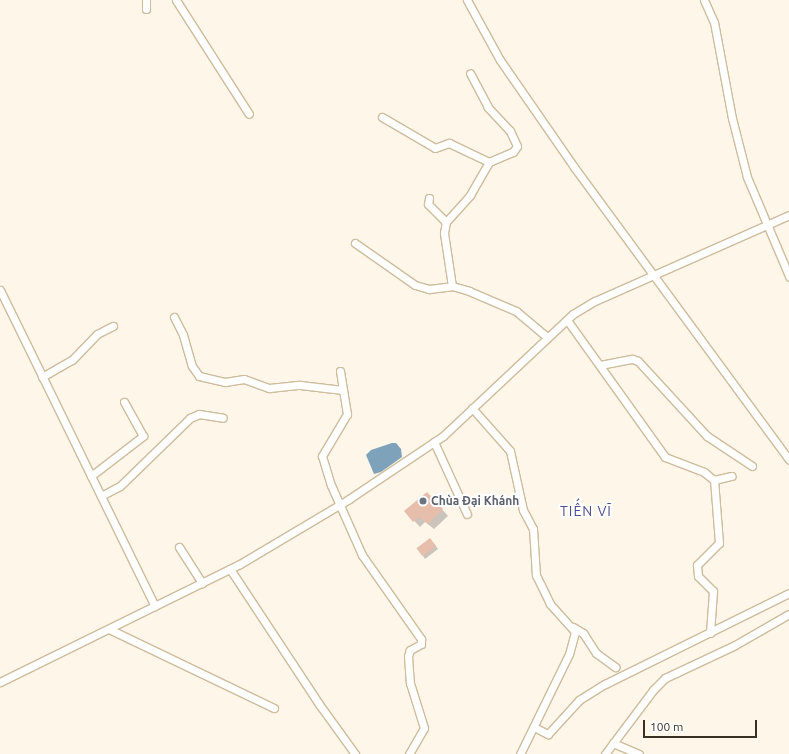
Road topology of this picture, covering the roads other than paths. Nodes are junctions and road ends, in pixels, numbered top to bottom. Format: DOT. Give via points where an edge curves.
graph roads {
  1 [pos="146,0"];
  2 [pos="176,0"];
  3 [pos="467,0"];
  4 [pos="704,0"];
  5 [pos="146,9"];
  6 [pos="470,73"];
  7 [pos="249,114"];
  8 [pos="382,117"];
  9 [pos="489,162"];
  10 [pos="429,198"];
  11 [pos="789,215"];
  12 [pos="446,222"];
  13 [pos="767,225"];
  14 [pos="355,243"];
  15 [pos="653,276"];
  16 [pos="789,276"];
  17 [pos="452,286"];
  18 [pos="0,290"];
  19 [pos="174,317"];
  20 [pos="566,320"];
  21 [pos="113,326"];
  22 [pos="547,337"];
  23 [pos="600,365"];
  24 [pos="340,371"];
  25 [pos="42,377"];
  26 [pos="343,390"];
  27 [pos="124,402"];
  28 [pos="472,408"];
  29 [pos="223,418"];
  30 [pos="434,442"];
  31 [pos="789,460"];
  32 [pos="752,466"];
  33 [pos="91,476"];
  34 [pos="732,476"];
  35 [pos="714,480"];
  36 [pos="101,496"];
  37 [pos="340,505"];
  38 [pos="467,514"];
  39 [pos="178,547"];
  40 [pos="230,569"];
  41 [pos="202,583"];
  42 [pos="789,593"];
  43 [pos="155,606"];
  44 [pos="789,614"];
  45 [pos="573,626"];
  46 [pos="109,629"];
  47 [pos="710,633"];
  48 [pos="615,667"];
  49 [pos="0,682"];
  50 [pos="274,708"];
  51 [pos="534,727"];
  52 [pos="613,743"];
  53 [pos="356,754"];
  54 [pos="409,754"];
  55 [pos="520,754"];
  56 [pos="605,754"];
  57 [pos="639,754"];
  1 -- 5 [label="street"];
  2 -- 7 [label="street"];
  3 -- 15 [label="street" via="500,60"];
  4 -- 13 [label="street" via="714,22 744,168"];
  6 -- 9 [label="street" via="488,107 510,132 517,146 513,152"];
  8 -- 9 [label="street" via="435,148 449,143"];
  9 -- 12 [label="street" via="470,195"];
  10 -- 12 [label="street" via="428,204"];
  11 -- 13 [label="street"];
  12 -- 17 [label="street" via="444,233"];
  13 -- 15 [label="street"];
  13 -- 16 [label="street"];
  14 -- 17 [label="street" via="415,284 429,289"];
  15 -- 20 [label="street" via="595,302"];
  15 -- 31 [label="street"];
  17 -- 22 [label="street" via="516,311"];
  18 -- 25 [label="street"];
  19 -- 26 [label="street" via="183,335 192,366 199,376 225,382 244,379 268,388 300,385"];
  20 -- 22 [label="street"];
  20 -- 23 [label="street"];
  21 -- 25 [label="street" via="97,334 72,360"];
  22 -- 28 [label="street"];
  23 -- 32 [label="street" via="632,359 638,361 707,436"];
  23 -- 35 [label="street" via="665,457 704,472"];
  24 -- 26 [label="street"];
  25 -- 33 [label="street"];
  26 -- 37 [label="street" via="347,414 322,456"];
  27 -- 33 [label="street" via="143,436"];
  28 -- 30 [label="street"];
  28 -- 45 [label="street" via="510,451 523,510 533,529 536,575 550,604"];
  29 -- 36 [label="street" via="199,414 190,418 120,486"];
  30 -- 37 [label="street"];
  30 -- 38 [label="street"];
  33 -- 36 [label="street"];
  34 -- 35 [label="street"];
  35 -- 47 [label="street" via="719,543 697,565 698,576 713,591"];
  36 -- 43 [label="street"];
  37 -- 40 [label="street"];
  37 -- 54 [label="street" via="362,555 421,639 420,645 410,650 408,656 410,683 424,728"];
  39 -- 41 [label="street"];
  40 -- 41 [label="street"];
  40 -- 53 [label="street" via="319,704"];
  41 -- 43 [label="street"];
  42 -- 47 [label="street"];
  43 -- 46 [label="street"];
  44 -- 52 [label="street" via="735,645 665,678"];
  45 -- 48 [label="street" via="583,633 596,653"];
  45 -- 51 [label="street" via="575,632 569,654"];
  46 -- 49 [label="street"];
  46 -- 50 [label="street"];
  47 -- 51 [label="street" via="586,696 548,734"];
  51 -- 55 [label="street"];
  52 -- 56 [label="street"];
  52 -- 57 [label="street"];
}
